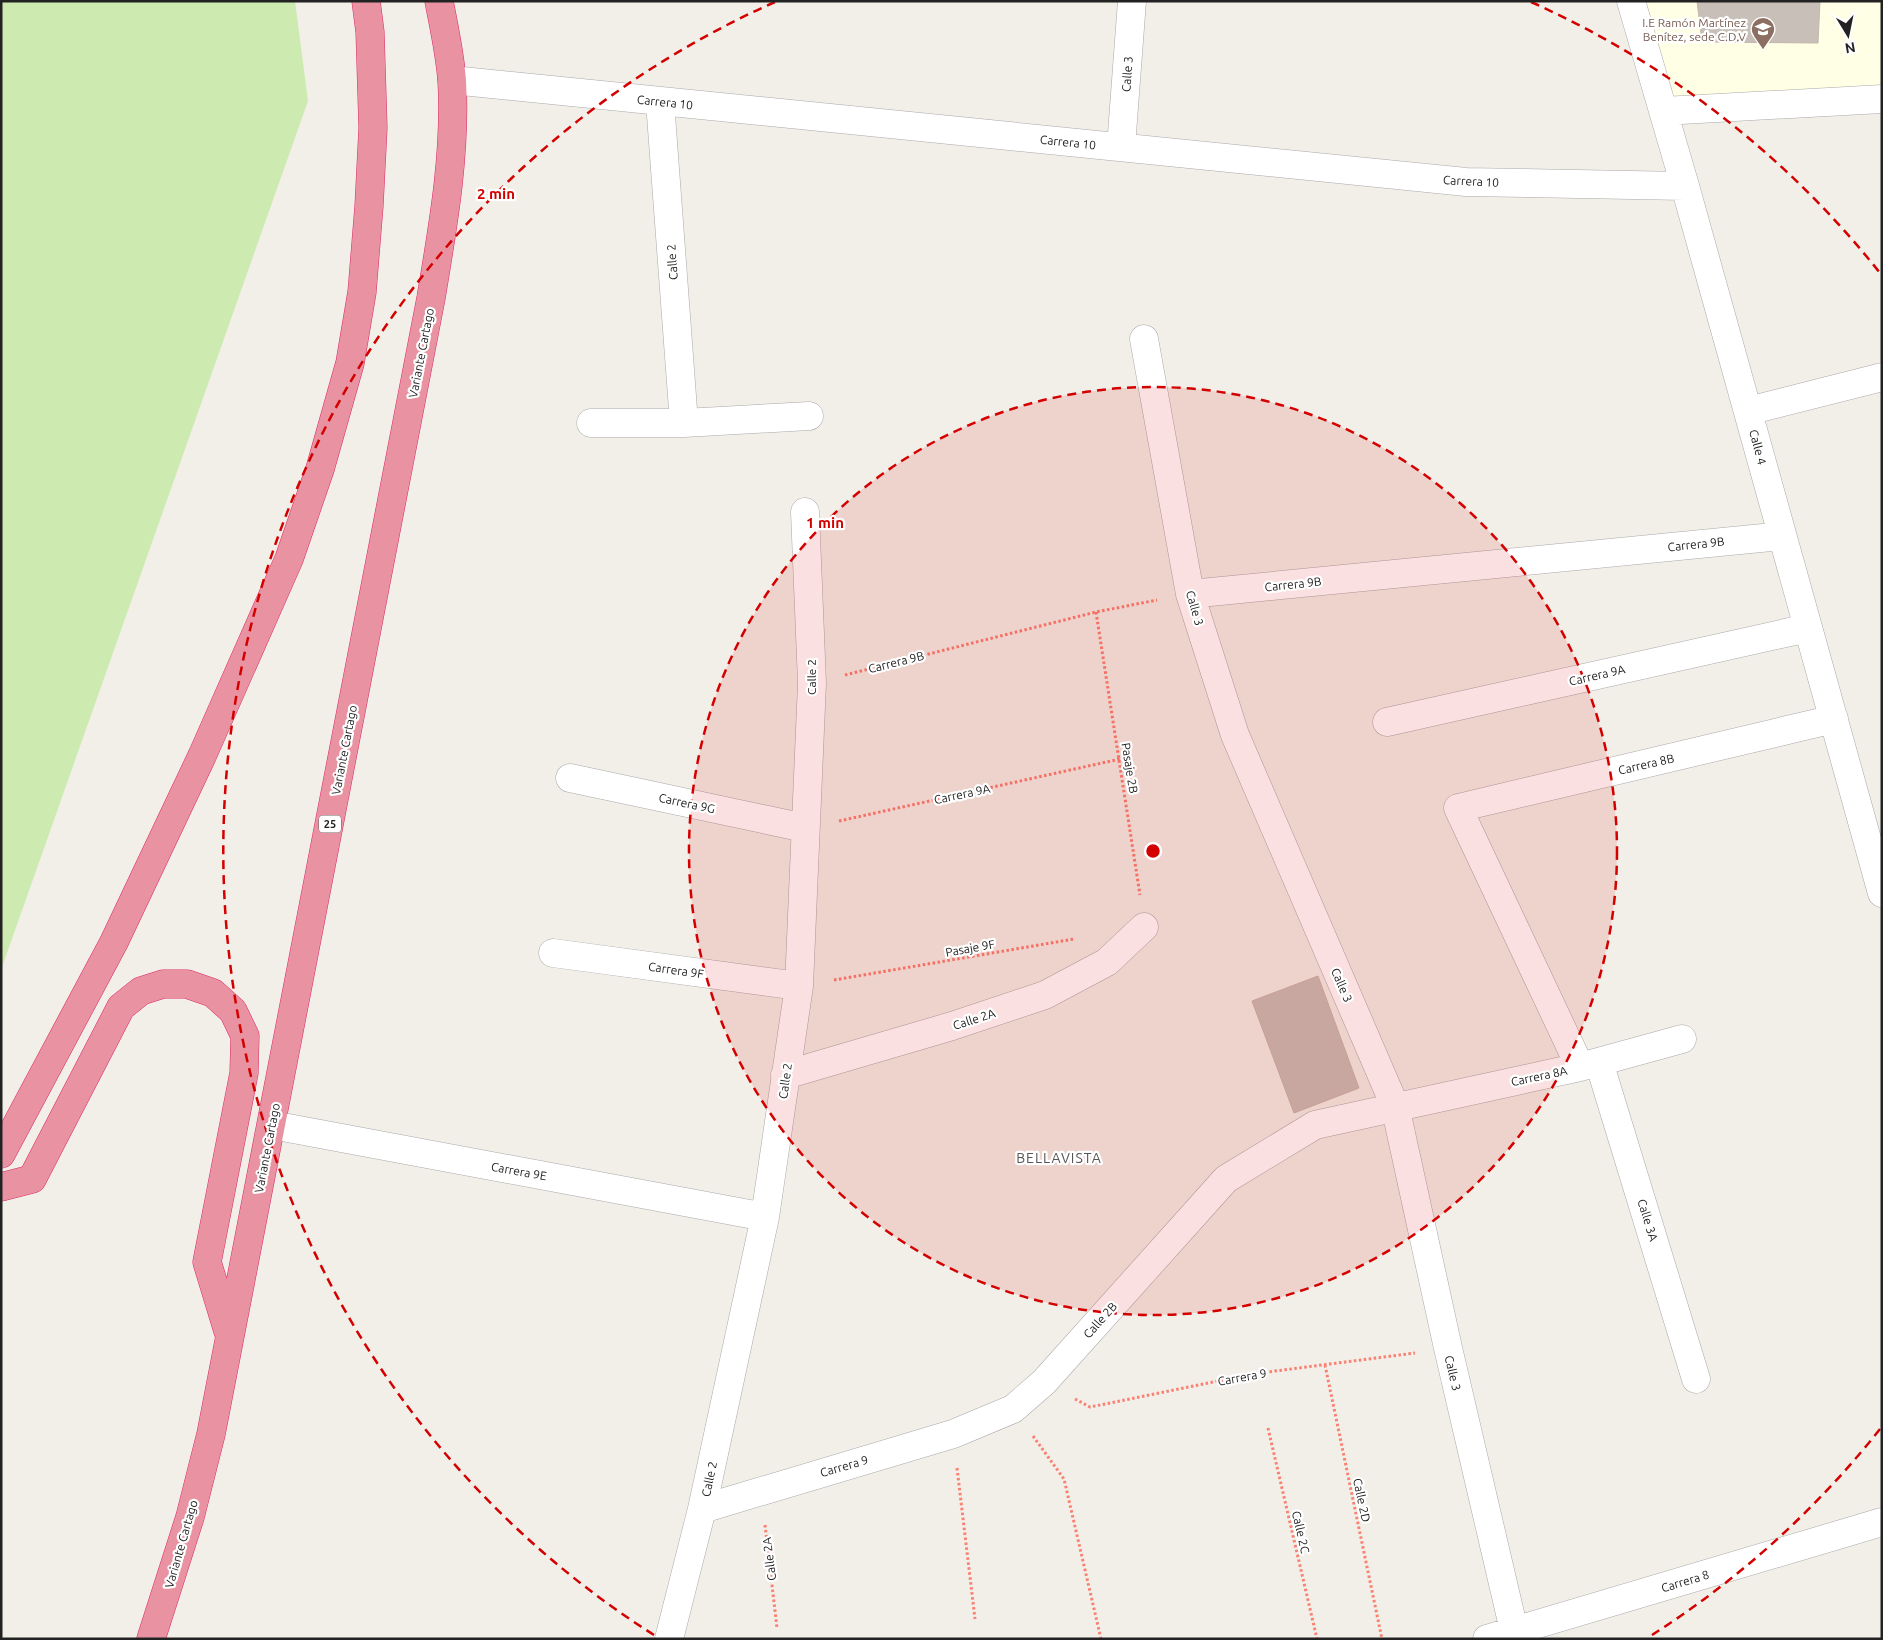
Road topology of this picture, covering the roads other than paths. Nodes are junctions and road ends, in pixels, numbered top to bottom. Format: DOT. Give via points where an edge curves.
graph roads {
  1 [pos="366,1"];
  2 [pos="440,1"];
  3 [pos="1132,1"];
  4 [pos="1631,1"];
  5 [pos="452,80"];
  6 [pos="1882,99"];
  7 [pos="660,102"];
  8 [pos="1663,111"];
  9 [pos="1122,147"];
  10 [pos="1685,186"];
  11 [pos="1144,340"];
  12 [pos="1882,378"];
  13 [pos="1748,411"];
  14 [pos="808,416"];
  15 [pos="591,423"];
  16 [pos="684,423"];
  17 [pos="805,512"];
  18 [pos="1782,536"];
  19 [pos="1190,594"];
  20 [pos="1808,628"];
  21 [pos="1834,719"];
  22 [pos="1387,722"];
  23 [pos="570,778"];
  24 [pos="1458,808"];
  25 [pos="805,828"];
  26 [pos="1882,893"];
  27 [pos="1144,927"];
  28 [pos="553,954"];
  29 [pos="798,986"];
  30 [pos="1682,1039"];
  31 [pos="1590,1064"];
  32 [pos="785,1075"];
  33 [pos="1394,1106"];
  34 [pos="272,1126"];
  35 [pos="1,1154"];
  36 [pos="1,1187"];
  37 [pos="765,1216"];
  38 [pos="230,1335"];
  39 [pos="1696,1379"];
  40 [pos="1013,1409"];
  41 [pos="702,1509"];
  42 [pos="1882,1522"];
  43 [pos="1515,1635"];
  44 [pos="151,1639"];
  45 [pos="669,1639"];
  46 [pos="1487,1639"];
  1 -- 35 [label="highway" via="370,32 372,128 362,292 350,363 320,469 289,559 202,756 114,942"];
  2 -- 5 [label="highway, Variante Cartago / 25"];
  3 -- 9 [label="street, Calle 3"];
  4 -- 8 [label="street, Calle 4"];
  5 -- 7 [label="street, Carrera 10"];
  5 -- 34 [label="highway, Variante Cartago / 25" via="451,158 431,298"];
  6 -- 8 [label="street"];
  7 -- 9 [label="street, Carrera 10"];
  7 -- 16 [label="street, Calle 2"];
  8 -- 10 [label="street, Calle 4"];
  9 -- 10 [label="street, Carrera 10" via="1466,182"];
  10 -- 13 [label="street, Calle 4"];
  11 -- 19 [label="street, Calle 3"];
  12 -- 13 [label="street"];
  13 -- 18 [label="street, Calle 4"];
  14 -- 16 [label="street"];
  15 -- 16 [label="street"];
  17 -- 25 [label="street, Calle 2" via="812,683"];
  18 -- 19 [label="street, Carrera 9B"];
  18 -- 20 [label="street, Calle 4"];
  19 -- 33 [label="street, Calle 3" via="1235,735"];
  20 -- 21 [label="street, Calle 4"];
  20 -- 22 [label="street, Carrera 9A"];
  21 -- 24 [label="street, Carrera 8B"];
  21 -- 26 [label="street, Calle 4"];
  23 -- 25 [label="street, Carrera 9G"];
  24 -- 31 [label="street, Calle 3A"];
  25 -- 29 [label="street, Calle 2"];
  27 -- 32 [label="street, Calle 2A" via="1107,962 1045,995"];
  28 -- 29 [label="street, Carrera 9F"];
  29 -- 32 [label="street, Calle 2"];
  30 -- 31 [label="street, Carrera 8A"];
  31 -- 33 [label="street, Carrera 8A"];
  31 -- 39 [label="street, Calle 3A"];
  32 -- 37 [label="street, Calle 2"];
  33 -- 40 [label="street, Calle 2B" via="1315,1126 1226,1179 1044,1382"];
  33 -- 43 [label="street, Calle 3"];
  34 -- 37 [label="street, Carrera 9E"];
  34 -- 38 [label="highway, Variante Cartago / 25"];
  36 -- 38 [label="highway" via="32,1179 122,1007 142,991 163,984 187,984 213,993 233,1011 245,1036 244,1073 207,1262"];
  37 -- 41 [label="street, Calle 2"];
  38 -- 44 [label="highway, Variante Cartago / 25" via="211,1434 190,1518"];
  40 -- 41 [label="street, Carrera 9" via="953,1434"];
  41 -- 45 [label="street, Calle 2"];
  42 -- 43 [label="street, Carrera 8"];
  43 -- 46 [label="street, Carrera 8"];
}
